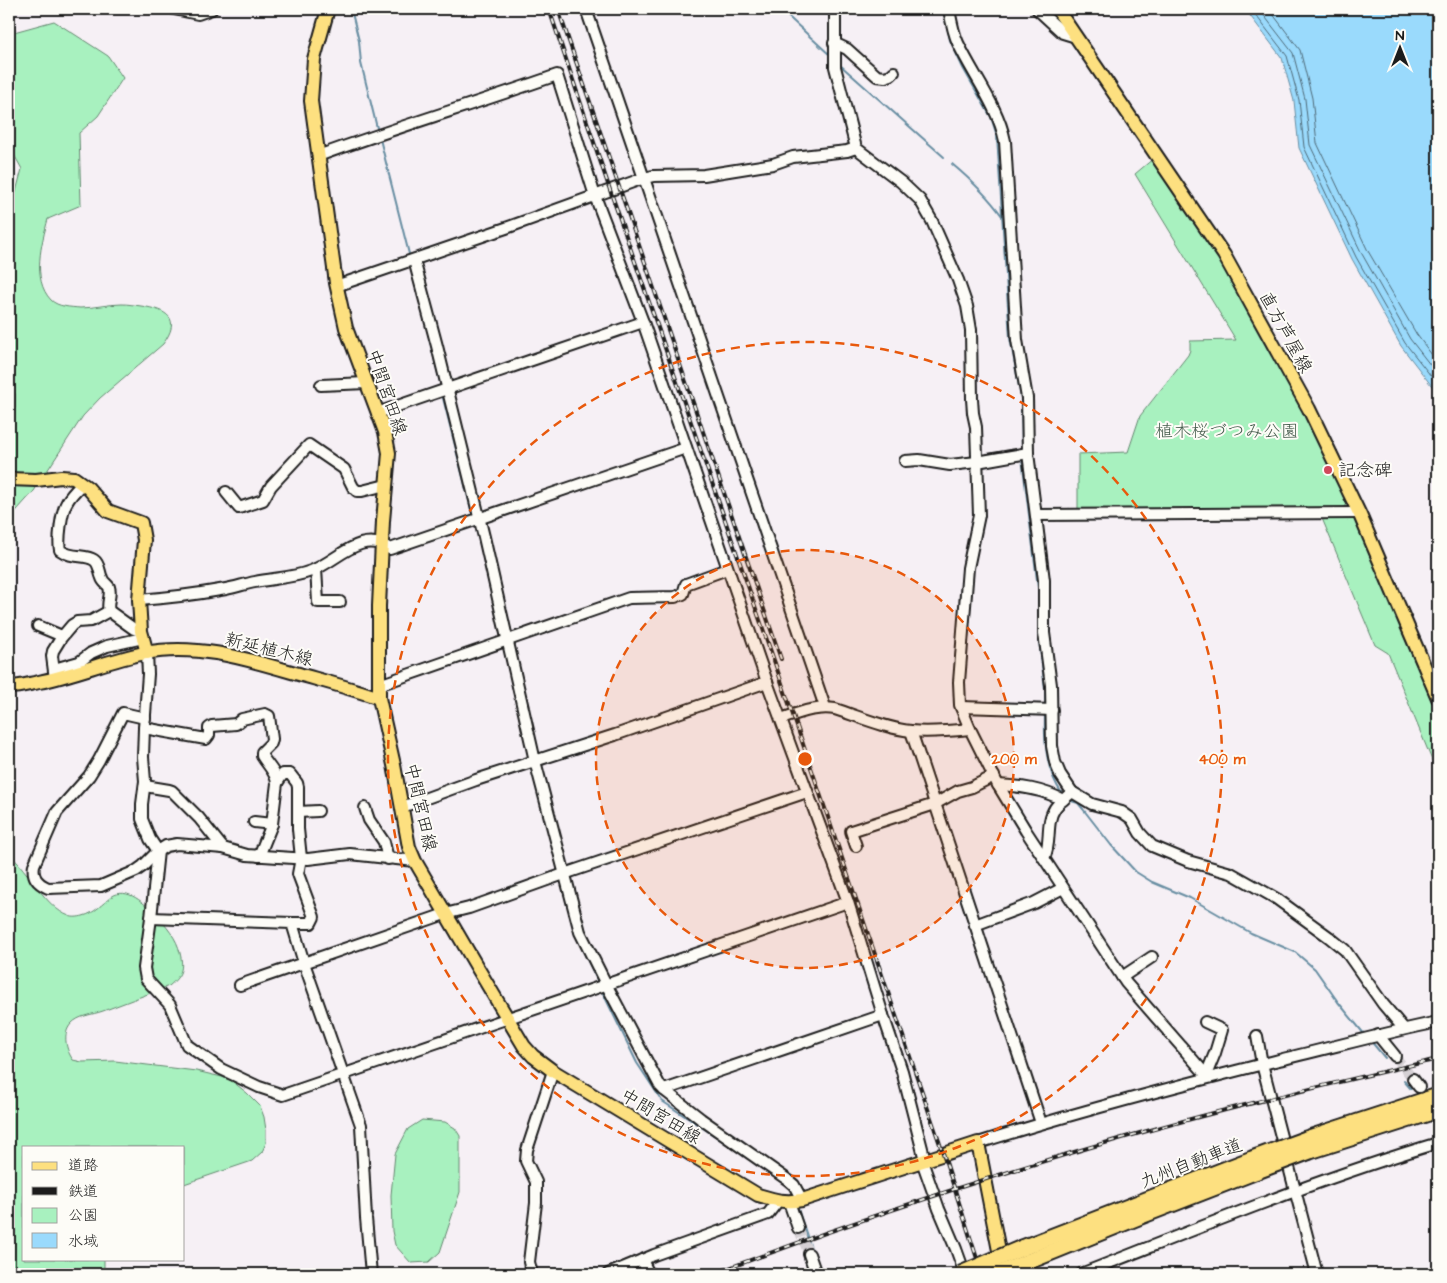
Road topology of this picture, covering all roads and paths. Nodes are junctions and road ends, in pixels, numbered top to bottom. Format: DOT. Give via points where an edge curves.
graph roads {
  1 [pos="174,9"];
  2 [pos="212,9"];
  3 [pos="328,9"];
  4 [pos="586,9"];
  5 [pos="835,9"];
  6 [pos="949,9"];
  7 [pos="1037,9"];
  8 [pos="1057,9"];
  9 [pos="1076,37"];
  10 [pos="834,43"];
  11 [pos="894,72"];
  12 [pos="856,148"];
  13 [pos="318,156"];
  14 [pos="644,178"];
  15 [pos="595,196"];
  16 [pos="414,260"];
  17 [pos="336,286"];
  18 [pos="643,322"];
  19 [pos="366,382"];
  20 [pos="322,385"];
  21 [pos="447,389"];
  22 [pos="377,413"];
  23 [pos="686,448"];
  24 [pos="1028,453"];
  25 [pos="905,461"];
  26 [pos="977,462"];
  27 [pos="9,479"];
  28 [pos="82,484"];
  29 [pos="386,485"];
  30 [pos="226,492"];
  31 [pos="1359,513"];
  32 [pos="1036,515"];
  33 [pos="479,518"];
  34 [pos="382,544"];
  35 [pos="316,569"];
  36 [pos="728,569"];
  37 [pos="139,600"];
  38 [pos="340,602"];
  39 [pos="109,611"];
  40 [pos="38,626"];
  41 [pos="142,635"];
  42 [pos="62,636"];
  43 [pos="508,641"];
  44 [pos="147,653"];
  45 [pos="55,674"];
  46 [pos="767,682"];
  47 [pos="379,685"];
  48 [pos="9,687"];
  49 [pos="379,698"];
  50 [pos="1438,698"];
  51 [pos="825,707"];
  52 [pos="961,707"];
  53 [pos="1052,710"];
  54 [pos="781,719"];
  55 [pos="145,723"];
  56 [pos="970,729"];
  57 [pos="911,731"];
  58 [pos="535,760"];
  59 [pos="996,781"];
  60 [pos="276,783"];
  61 [pos="145,786"];
  62 [pos="806,792"];
  63 [pos="1072,792"];
  64 [pos="1063,800"];
  65 [pos="934,804"];
  66 [pos="402,807"];
  67 [pos="365,808"];
  68 [pos="318,811"];
  69 [pos="298,812"];
  70 [pos="254,822"];
  71 [pos="272,824"];
  72 [pos="856,846"];
  73 [pos="223,848"];
  74 [pos="158,851"];
  75 [pos="259,856"];
  76 [pos="300,858"];
  77 [pos="1044,858"];
  78 [pos="388,859"];
  79 [pos="415,861"];
  80 [pos="564,874"];
  81 [pos="1063,888"];
  82 [pos="848,902"];
  83 [pos="445,914"];
  84 [pos="152,918"];
  85 [pos="292,923"];
  86 [pos="975,924"];
  87 [pos="1152,956"];
  88 [pos="304,963"];
  89 [pos="1122,977"];
  90 [pos="606,984"];
  91 [pos="240,985"];
  92 [pos="883,1015"];
  93 [pos="507,1019"];
  94 [pos="1205,1022"];
  95 [pos="1438,1022"];
  96 [pos="1404,1029"];
  97 [pos="1257,1036"];
  98 [pos="1377,1036"];
  99 [pos="1395,1056"];
  100 [pos="1262,1064"];
  101 [pos="553,1071"];
  102 [pos="343,1074"];
  103 [pos="1207,1076"];
  104 [pos="664,1090"];
  105 [pos="1438,1096"];
  106 [pos="1438,1110"];
  107 [pos="1041,1123"];
  108 [pos="978,1143"];
  109 [pos="1438,1143"];
  110 [pos="1308,1145"];
  111 [pos="924,1160"];
  112 [pos="1295,1192"];
  113 [pos="802,1200"];
  114 [pos="783,1202"];
  115 [pos="798,1228"];
  116 [pos="809,1254"];
  117 [pos="1024,1255"];
  118 [pos="642,1260"];
  119 [pos="966,1273"];
  120 [pos="371,1274"];
  121 [pos="532,1274"];
  122 [pos="608,1274"];
  123 [pos="649,1274"];
  124 [pos="816,1274"];
  125 [pos="953,1274"];
  126 [pos="998,1274"];
  127 [pos="1004,1274"];
  128 [pos="1081,1274"];
  129 [pos="1316,1274"];
  1 -- 2 [label="street" via="198,14"];
  3 -- 13 [label="main road, 中間宮田線" via="318,41 312,78 311,101"];
  4 -- 14 [label="street"];
  5 -- 10 [label="street"];
  6 -- 24 [label="street" via="958,42 1004,134 1016,330 1027,398"];
  7 -- 9 [label="street" via="1063,33"];
  8 -- 9 [label="main road, 直方芦屋線"];
  9 -- 31 [label="main road, 直方芦屋線" via="1224,255 1309,409"];
  10 -- 11 [label="street" via="847,49 877,76 885,77"];
  10 -- 12 [label="street" via="835,67"];
  12 -- 14 [label="street" via="714,174"];
  12 -- 26 [label="street" via="920,200 958,280 971,330"];
  13 -- 15 [label="street" via="558,75"];
  13 -- 17 [label="main road, 中間宮田線"];
  14 -- 15 [label="street"];
  14 -- 51 [label="street"];
  15 -- 16 [label="street"];
  15 -- 18 [label="street"];
  16 -- 17 [label="street"];
  16 -- 21 [label="street"];
  17 -- 19 [label="main road, 中間宮田線" via="346,328"];
  18 -- 21 [label="street"];
  18 -- 23 [label="street"];
  19 -- 20 [label="street"];
  19 -- 22 [label="main road, 中間宮田線"];
  21 -- 22 [label="street"];
  21 -- 33 [label="street"];
  22 -- 29 [label="main road, 中間宮田線" via="389,452"];
  23 -- 33 [label="street"];
  23 -- 36 [label="street"];
  24 -- 26 [label="street"];
  24 -- 32 [label="street"];
  25 -- 26 [label="street" via="950,465"];
  26 -- 52 [label="street" via="979,515 968,568 959,682"];
  27 -- 28 [label="main road" via="61,477 74,478"];
  28 -- 37 [label="main road" via="108,511 141,523 144,540"];
  28 -- 39 [label="street" via="67,502 63,513 60,550 96,562 102,580 109,587"];
  29 -- 30 [label="street" via="357,491 344,469 309,445 271,486 263,500 239,508"];
  29 -- 34 [label="main road, 中間宮田線"];
  31 -- 32 [label="street"];
  31 -- 50 [label="main road, 直方芦屋線"];
  32 -- 53 [label="street" via="1044,580 1044,633"];
  33 -- 34 [label="street" via="390,549"];
  33 -- 43 [label="street"];
  34 -- 35 [label="street" via="355,544"];
  34 -- 47 [label="main road, 中間宮田線" via="378,606"];
  35 -- 37 [label="street" via="224,589"];
  35 -- 38 [label="street" via="318,602"];
  36 -- 43 [label="street" via="686,584 682,594 675,597 629,598"];
  36 -- 46 [label="street"];
  37 -- 41 [label="main road"];
  39 -- 41 [label="street"];
  39 -- 42 [label="street" via="91,620 77,622"];
  40 -- 42 [label="street"];
  41 -- 44 [label="main road"];
  41 -- 45 [label="street" via="91,653"];
  42 -- 45 [label="street" via="52,656"];
  43 -- 47 [label="street"];
  43 -- 58 [label="street"];
  44 -- 45 [label="main road, 新延植木線"];
  44 -- 49 [label="main road, 新延植木線" via="193,651 248,659"];
  44 -- 55 [label="street"];
  45 -- 48 [label="main road, 新延植木線"];
  46 -- 54 [label="street"];
  46 -- 58 [label="street"];
  47 -- 49 [label="main road, 中間宮田線"];
  49 -- 66 [label="main road, 中間宮田線"];
  51 -- 54 [label="street"];
  51 -- 57 [label="street"];
  52 -- 53 [label="street"];
  52 -- 56 [label="street"];
  53 -- 63 [label="street" via="1055,762"];
  54 -- 62 [label="street"];
  55 -- 60 [label="street" via="161,732 206,739 212,726 236,724 242,719 265,714 269,716 272,739 262,756 274,772"];
  55 -- 61 [label="street"];
  55 -- 74 [label="street" via="123,713 89,776 57,812 32,871 40,885 48,888 100,886 136,871"];
  56 -- 57 [label="street"];
  56 -- 59 [label="street"];
  57 -- 65 [label="street"];
  58 -- 66 [label="street"];
  58 -- 80 [label="street"];
  59 -- 64 [label="street" via="1033,788"];
  59 -- 65 [label="street" via="958,791"];
  59 -- 77 [label="street"];
  60 -- 69 [label="street" via="284,774 290,774 297,783"];
  60 -- 71 [label="street"];
  61 -- 73 [label="street" via="172,791"];
  61 -- 74 [label="street" via="142,819"];
  62 -- 80 [label="street"];
  62 -- 82 [label="street"];
  63 -- 64 [label="street"];
  63 -- 96 [label="street" via="1092,804 1122,812 1132,819 1152,846 1231,874 1277,899 1345,950"];
  64 -- 77 [label="street" via="1054,809"];
  65 -- 72 [label="street" via="851,831"];
  65 -- 86 [label="street"];
  66 -- 79 [label="main road, 中間宮田線"];
  67 -- 78 [label="street" via="384,842"];
  68 -- 69 [label="street"];
  69 -- 76 [label="street"];
  70 -- 71 [label="street"];
  71 -- 75 [label="street"];
  73 -- 74 [label="street" via="178,844"];
  73 -- 75 [label="street"];
  74 -- 84 [label="street"];
  75 -- 76 [label="street"];
  76 -- 78 [label="street" via="350,854"];
  76 -- 85 [label="street" via="298,874 314,917 311,923"];
  77 -- 81 [label="street"];
  78 -- 79 [label="street"];
  79 -- 83 [label="main road, 中間宮田線"];
  80 -- 83 [label="street"];
  80 -- 90 [label="street" via="580,932"];
  81 -- 86 [label="street" via="1034,903"];
  81 -- 89 [label="street"];
  82 -- 90 [label="street"];
  82 -- 92 [label="street"];
  83 -- 88 [label="street"];
  83 -- 93 [label="main road, 中間宮田線"];
  84 -- 85 [label="street"];
  84 -- 102 [label="street" via="144,968 146,979 170,1006 187,1045 221,1069 283,1095"];
  85 -- 88 [label="street"];
  86 -- 107 [label="street"];
  87 -- 89 [label="street"];
  88 -- 91 [label="street"];
  88 -- 102 [label="street"];
  89 -- 103 [label="street"];
  90 -- 93 [label="street"];
  90 -- 104 [label="street"];
  92 -- 104 [label="street"];
  92 -- 111 [label="street" via="902,1071"];
  93 -- 101 [label="main road, 中間宮田線" via="524,1046"];
  93 -- 102 [label="street"];
  94 -- 103 [label="street" via="1222,1030"];
  95 -- 96 [label="street"];
  96 -- 98 [label="street"];
  97 -- 100 [label="street"];
  98 -- 99 [label="street"];
  98 -- 100 [label="street"];
  100 -- 103 [label="street"];
  100 -- 112 [label="street"];
  101 -- 114 [label="main road, 中間宮田線" via="758,1195"];
  101 -- 121 [label="street" via="527,1150 526,1161 536,1182 529,1262"];
  102 -- 120 [label="street" via="361,1125"];
  103 -- 107 [label="street"];
  104 -- 113 [label="street" via="788,1180"];
  105 -- 110 [label="highway, 九州自動車道"];
  106 -- 110 [label="highway, 九州自動車道"];
  107 -- 108 [label="street"];
  108 -- 111 [label="main road, 中間宮田線"];
  108 -- 127 [label="main road"];
  109 -- 112 [label="street"];
  110 -- 117 [label="highway, 九州自動車道, bridge"];
  111 -- 113 [label="main road, 中間宮田線"];
  111 -- 119 [label="street" via="939,1209"];
  112 -- 128 [label="street"];
  112 -- 129 [label="street"];
  113 -- 114 [label="main road, 中間宮田線"];
  114 -- 115 [label="street"];
  114 -- 118 [label="street" via="768,1214"];
  116 -- 124 [label="street"];
  117 -- 119 [label="highway, 九州自動車道, bridge"];
  117 -- 126 [label="highway, 九州自動車道, bridge"];
  118 -- 122 [label="street"];
  118 -- 123 [label="street"];
  119 -- 125 [label="highway, 九州自動車道, bridge"];
}
